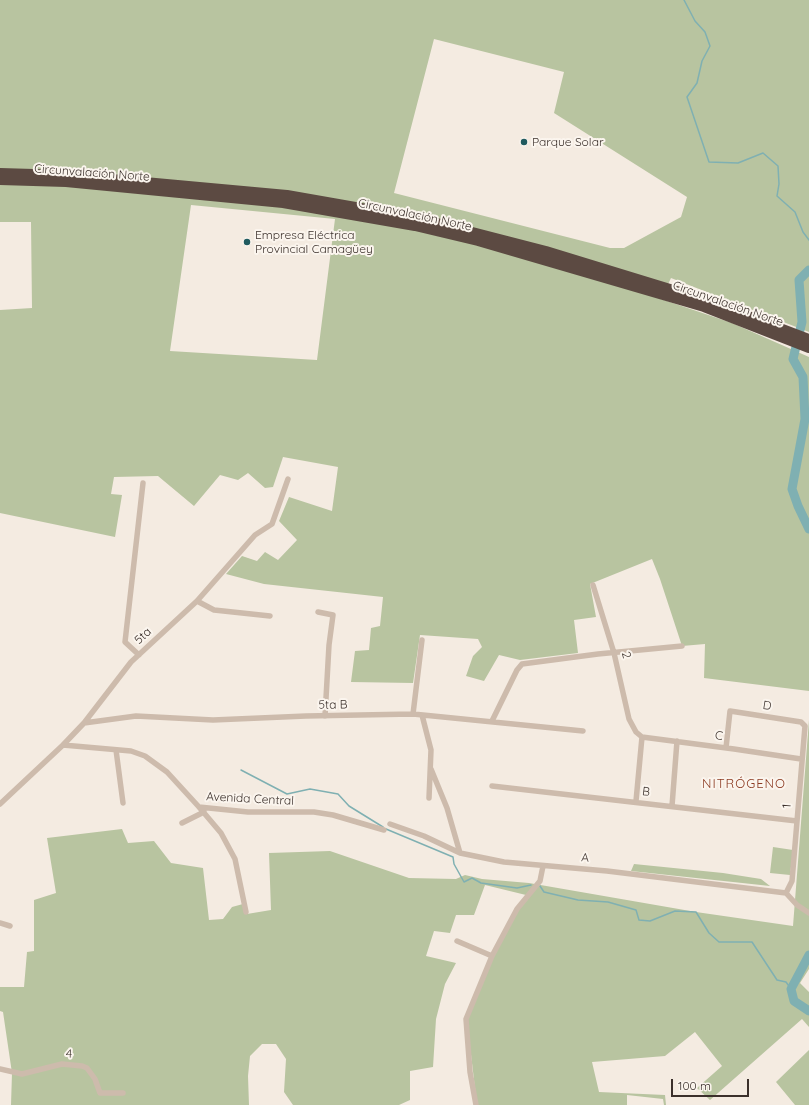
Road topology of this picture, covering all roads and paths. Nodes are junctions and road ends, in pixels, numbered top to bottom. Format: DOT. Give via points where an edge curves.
graph roads {
  1 [pos="0,173"];
  2 [pos="0,180"];
  3 [pos="781,332"];
  4 [pos="809,339"];
  5 [pos="809,348"];
  6 [pos="288,479"];
  7 [pos="143,484"];
  8 [pos="592,585"];
  9 [pos="197,601"];
  10 [pos="318,612"];
  11 [pos="270,616"];
  12 [pos="422,640"];
  13 [pos="682,646"];
  14 [pos="614,653"];
  15 [pos="139,655"];
  16 [pos="413,714"];
  17 [pos="422,715"];
  18 [pos="325,716"];
  19 [pos="492,721"];
  20 [pos="801,722"];
  21 [pos="84,723"];
  22 [pos="583,731"];
  23 [pos="642,737"];
  24 [pos="677,741"];
  25 [pos="63,745"];
  26 [pos="726,748"];
  27 [pos="116,750"];
  28 [pos="801,760"];
  29 [pos="431,769"];
  30 [pos="492,786"];
  31 [pos="429,798"];
  32 [pos="636,801"];
  33 [pos="123,803"];
  34 [pos="0,804"];
  35 [pos="672,806"];
  36 [pos="199,807"];
  37 [pos="204,812"];
  38 [pos="797,820"];
  39 [pos="182,823"];
  40 [pos="390,824"];
  41 [pos="384,830"];
  42 [pos="460,853"];
  43 [pos="543,866"];
  44 [pos="786,893"];
  45 [pos="246,912"];
  46 [pos="809,913"];
  47 [pos="0,923"];
  48 [pos="10,926"];
  49 [pos="457,941"];
  50 [pos="492,956"];
  51 [pos="0,1069"];
  52 [pos="123,1092"];
  53 [pos="476,1105"];
  1 -- 3 [label="highway, Circunvalación Norte" via="68,175 287,195 418,218 553,253 706,300"];
  2 -- 3 [label="highway, Circunvalación Norte" via="66,182 283,203 415,226 704,307"];
  3 -- 4 [label="highway, Circunvalación Norte"];
  3 -- 5 [label="highway, Circunvalación Norte"];
  6 -- 9 [label="street, 5ta" via="272,524 255,536"];
  7 -- 15 [label="street" via="126,642"];
  8 -- 14 [label="street, 2"];
  9 -- 11 [label="street" via="214,610"];
  9 -- 15 [label="street, 5ta"];
  10 -- 18 [label="street" via="333,615"];
  12 -- 16 [label="street"];
  13 -- 14 [label="street"];
  14 -- 19 [label="street" via="522,664"];
  14 -- 23 [label="street, 2" via="629,719"];
  15 -- 21 [label="street, 5ta"];
  16 -- 17 [label="street, 5ta B"];
  16 -- 18 [label="street, 5ta B"];
  17 -- 19 [label="street, 5ta B"];
  17 -- 29 [label="street" via="431,750"];
  18 -- 21 [label="street, 5ta B" via="213,720 136,716"];
  19 -- 22 [label="street, 5ta B"];
  20 -- 26 [label="street, D" via="730,711"];
  20 -- 28 [label="street, 1" via="805,726"];
  21 -- 25 [label="street, 5ta"];
  23 -- 24 [label="street, C"];
  23 -- 32 [label="street"];
  24 -- 26 [label="street, C"];
  24 -- 35 [label="street"];
  25 -- 27 [label="street, Avenida Central"];
  25 -- 34 [label="street, 5ta"];
  26 -- 28 [label="street, C"];
  27 -- 33 [label="street"];
  27 -- 36 [label="street, Avenida Central" via="130,751 157,763"];
  28 -- 38 [label="street, 1"];
  29 -- 31 [label="street"];
  29 -- 42 [label="street" via="447,808"];
  30 -- 32 [label="street, B"];
  32 -- 35 [label="street, B"];
  35 -- 38 [label="street, B"];
  36 -- 37 [label="street"];
  36 -- 41 [label="street, Avenida Central" via="248,812 314,812"];
  37 -- 39 [label="street"];
  37 -- 45 [label="street" via="221,833 235,859"];
  38 -- 44 [label="street, 1" via="792,881"];
  40 -- 42 [label="street, A"];
  42 -- 43 [label="street, A" via="504,862"];
  43 -- 44 [label="street, A" via="606,870"];
  43 -- 50 [label="street" via="540,881 516,909"];
  44 -- 46 [label="street"];
  47 -- 48 [label="street"];
  49 -- 50 [label="street"];
  50 -- 53 [label="street" via="466,1019 470,1072"];
  51 -- 52 [label="street, 4" via="22,1074 62,1064 82,1066 87,1068 95,1079 100,1093"];
}
